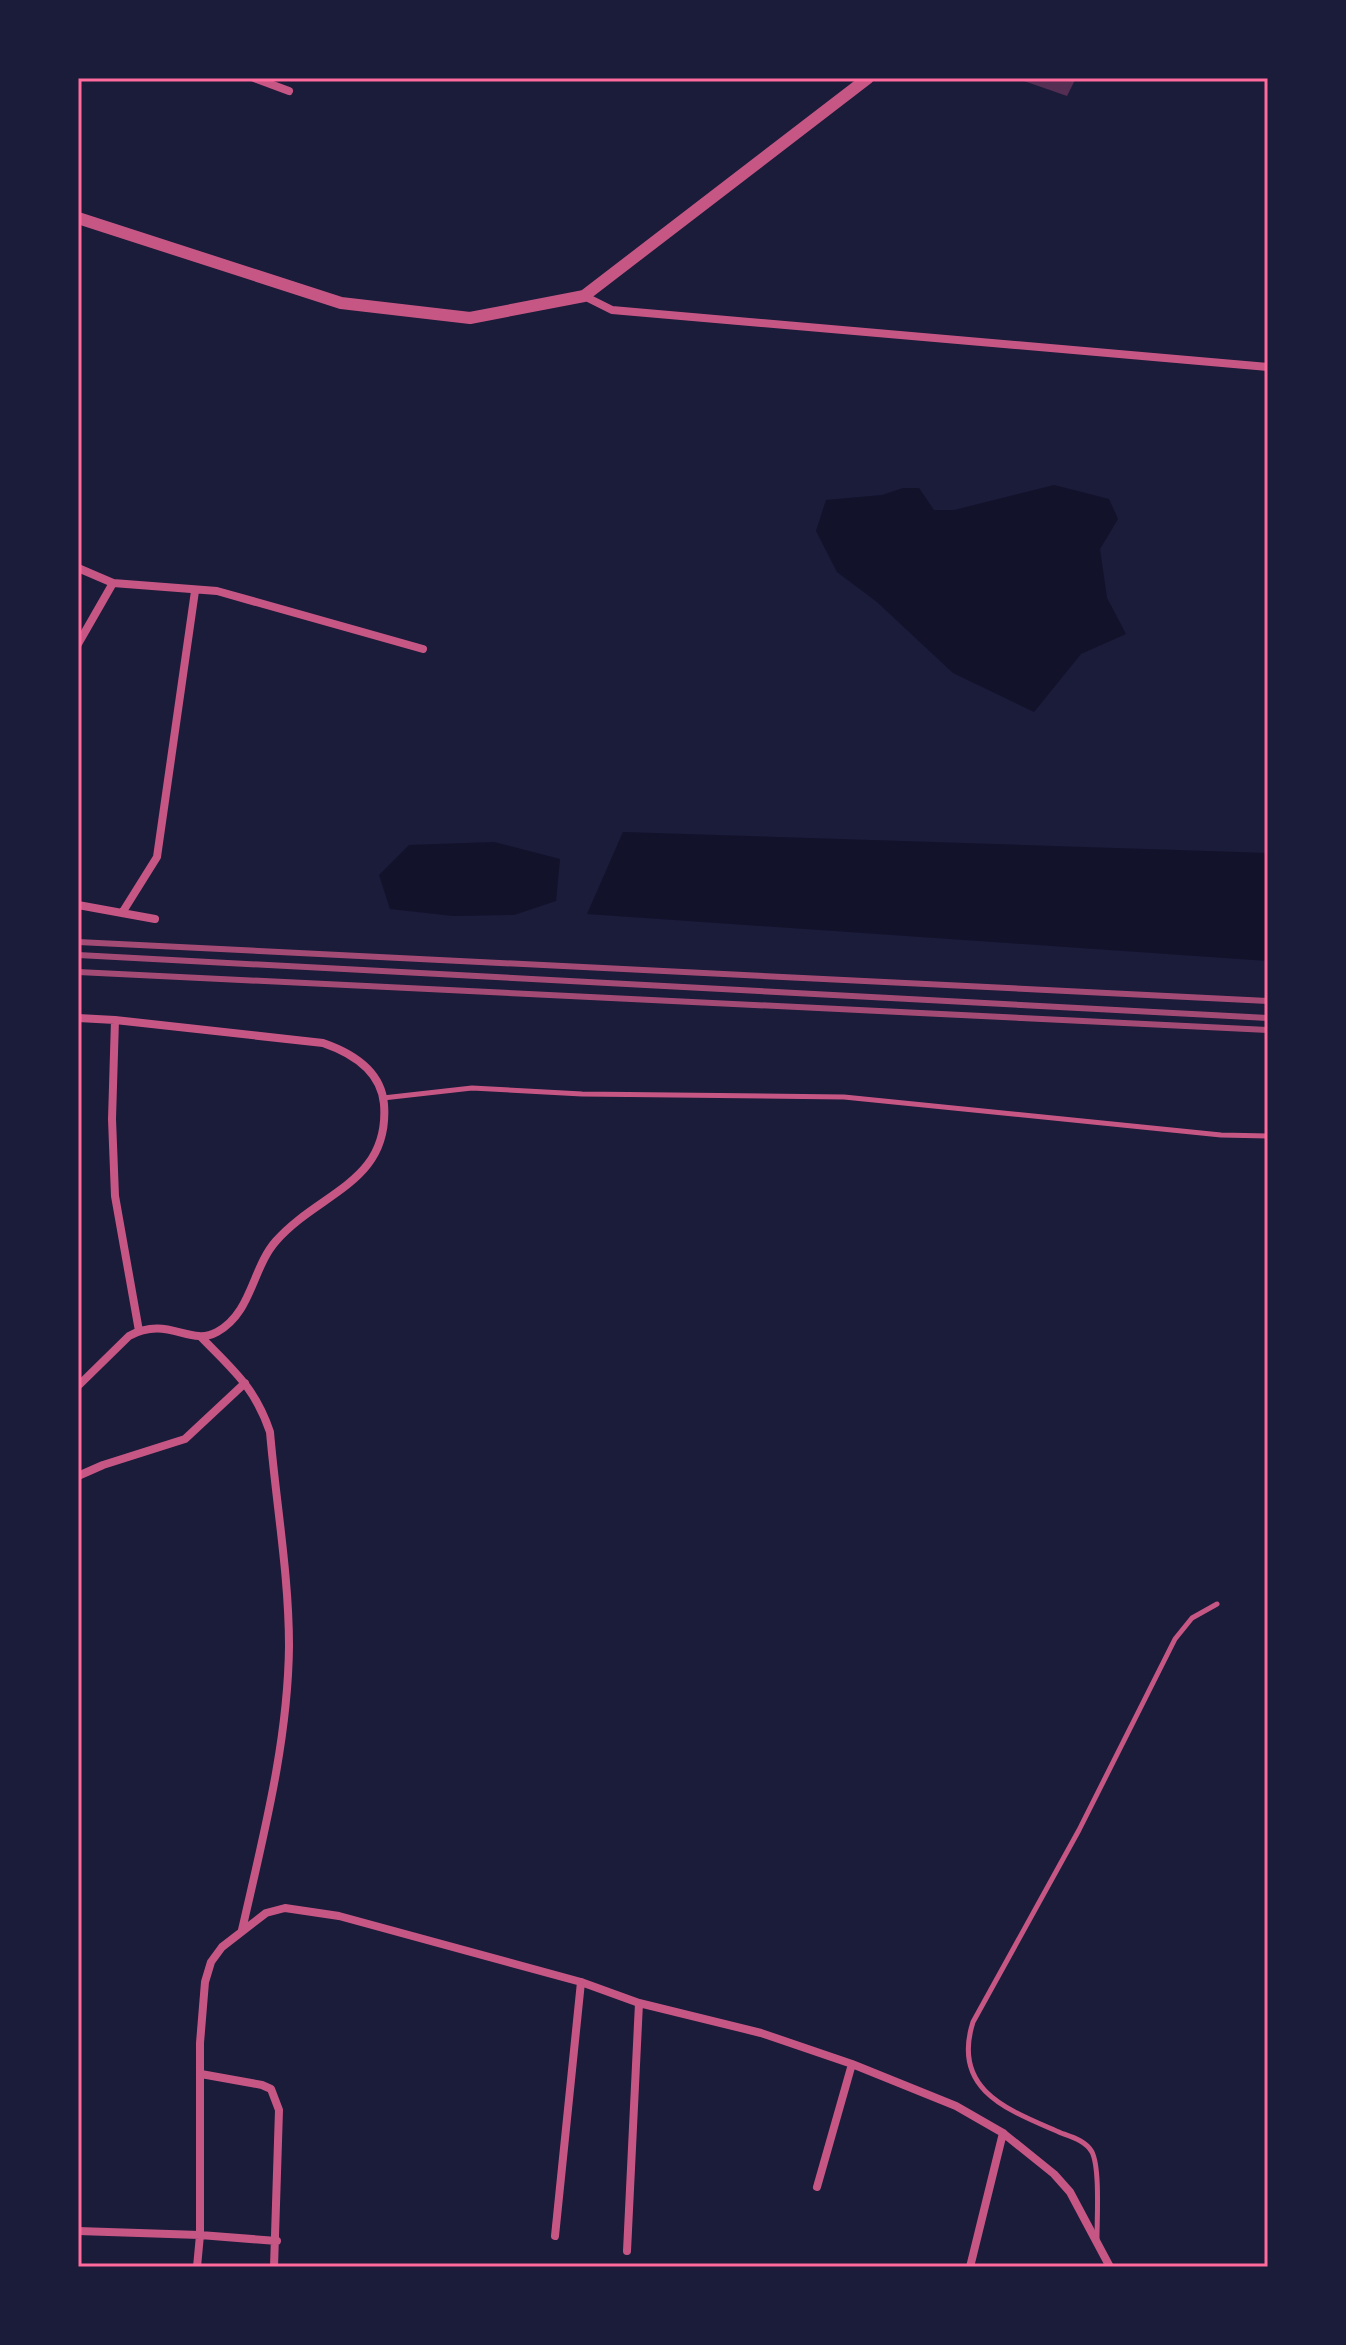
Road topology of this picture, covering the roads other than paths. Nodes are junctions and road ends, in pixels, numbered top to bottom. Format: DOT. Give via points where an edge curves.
graph roads {
  1 [pos="254,78"];
  2 [pos="868,78"];
  3 [pos="289,91"];
  4 [pos="79,221"];
  5 [pos="584,296"];
  6 [pos="1268,367"];
  7 [pos="78,568"];
  8 [pos="113,583"];
  9 [pos="195,591"];
  10 [pos="78,644"];
  11 [pos="423,649"];
  12 [pos="78,905"];
  13 [pos="122,913"];
  14 [pos="155,919"];
  15 [pos="78,1018"];
  16 [pos="115,1020"];
  17 [pos="383,1098"];
  18 [pos="1268,1136"];
  19 [pos="139,1331"];
  20 [pos="201,1337"];
  21 [pos="245,1383"];
  22 [pos="78,1386"];
  23 [pos="78,1476"];
  24 [pos="1217,1604"];
  25 [pos="242,1931"];
  26 [pos="581,1982"];
  27 [pos="639,2003"];
  28 [pos="852,2064"];
  29 [pos="201,2074"];
  30 [pos="1003,2133"];
  31 [pos="817,2187"];
  32 [pos="78,2231"];
  33 [pos="200,2235"];
  34 [pos="555,2236"];
  35 [pos="277,2241"];
  36 [pos="1097,2241"];
  37 [pos="627,2251"];
  38 [pos="197,2267"];
  39 [pos="274,2267"];
  40 [pos="970,2267"];
  41 [pos="1110,2267"];
  1 -- 3 [label="street"];
  2 -- 5 [label="street"];
  4 -- 5 [label="street" via="341,303 470,318"];
  5 -- 6 [label="street" via="612,310"];
  7 -- 8 [label="street"];
  8 -- 9 [label="street"];
  8 -- 10 [label="street"];
  9 -- 11 [label="street" via="217,591"];
  9 -- 13 [label="street" via="157,857"];
  12 -- 13 [label="street"];
  13 -- 14 [label="street"];
  15 -- 16 [label="street"];
  16 -- 17 [label="street" via="323,1043 366,1067"];
  16 -- 19 [label="street" via="114,1182"];
  17 -- 18 [label="lane" via="472,1088 844,1097"];
  17 -- 20 [label="street" via="385,1119 376,1156 279,1238 233,1319"];
  19 -- 20 [label="street" via="160,1327"];
  19 -- 22 [label="street"];
  20 -- 21 [label="street"];
  21 -- 23 [label="street" via="178,1443"];
  21 -- 25 [label="street" via="270,1432 289,1647 278,1763"];
  24 -- 36 [label="lane" via="1192,1618 1175,1639 968,2037 969,2063 980,2087 1017,2114 1079,2140 1091,2151"];
  25 -- 26 [label="street" via="266,1913 306,1909"];
  25 -- 29 [label="street" via="211,1962 205,1982"];
  26 -- 27 [label="street"];
  26 -- 34 [label="street"];
  27 -- 28 [label="street" via="761,2033"];
  27 -- 37 [label="street"];
  28 -- 30 [label="street" via="956,2106"];
  28 -- 31 [label="street"];
  29 -- 33 [label="street"];
  29 -- 35 [label="street" via="271,2089 279,2127"];
  30 -- 36 [label="street" via="1070,2192"];
  30 -- 40 [label="street"];
  32 -- 33 [label="street"];
  33 -- 35 [label="street"];
  33 -- 38 [label="street"];
  35 -- 39 [label="street"];
  36 -- 41 [label="street"];
}
